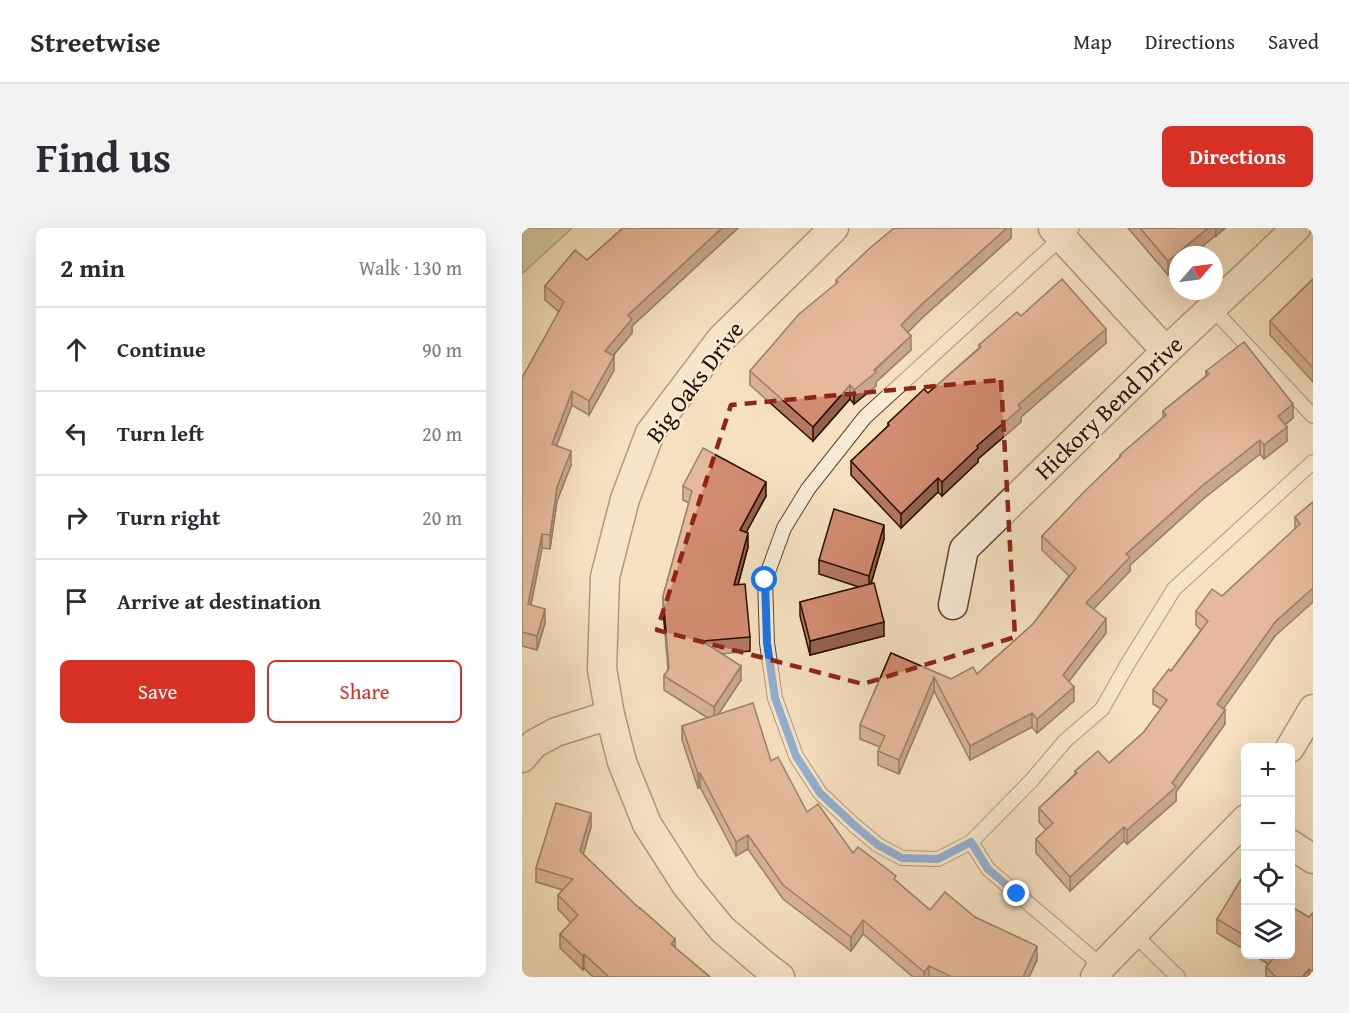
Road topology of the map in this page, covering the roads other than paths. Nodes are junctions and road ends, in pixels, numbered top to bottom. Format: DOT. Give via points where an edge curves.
graph roads {
  1 [pos="834,228"];
  2 [pos="1296,228"];
  3 [pos="1062,231"];
  4 [pos="1212,308"];
  5 [pos="1166,351"];
  6 [pos="1313,416"];
  7 [pos="1313,462"];
  8 [pos="953,605"];
  9 [pos="1313,709"];
  10 [pos="610,715"];
  11 [pos="1293,743"];
  12 [pos="522,758"];
  13 [pos="1241,823"];
  14 [pos="971,842"];
  15 [pos="1295,847"];
  16 [pos="1313,859"];
  17 [pos="1133,933"];
  18 [pos="1098,971"];
  19 [pos="780,977"];
  20 [pos="1178,977"];
  1 -- 10 [label="street, Big Oaks Drive" via="721,339 650,433 625,499 605,577 602,669"];
  2 -- 4 [label="street, Hickory Bend Drive"];
  3 -- 5 [label="street"];
  3 -- 14 [label="lane" via="865,417 808,489 784,528 765,580 767,643 775,698 796,756 820,793 878,845 902,858 938,859"];
  4 -- 5 [label="street, Hickory Bend Drive"];
  4 -- 6 [label="lane"];
  5 -- 8 [label="street, Hickory Bend Drive" via="964,549"];
  7 -- 14 [label="lane" via="1174,590 1102,709 1065,741"];
  9 -- 11 [label="street"];
  10 -- 12 [label="street" via="556,732 534,744"];
  10 -- 19 [label="street, Big Oaks Drive" via="622,762 647,824 686,885 722,929"];
  13 -- 17 [label="street"];
  14 -- 18 [label="lane" via="988,869"];
  15 -- 16 [label="street"];
  17 -- 18 [label="street"];
  17 -- 20 [label="lane"];
}
